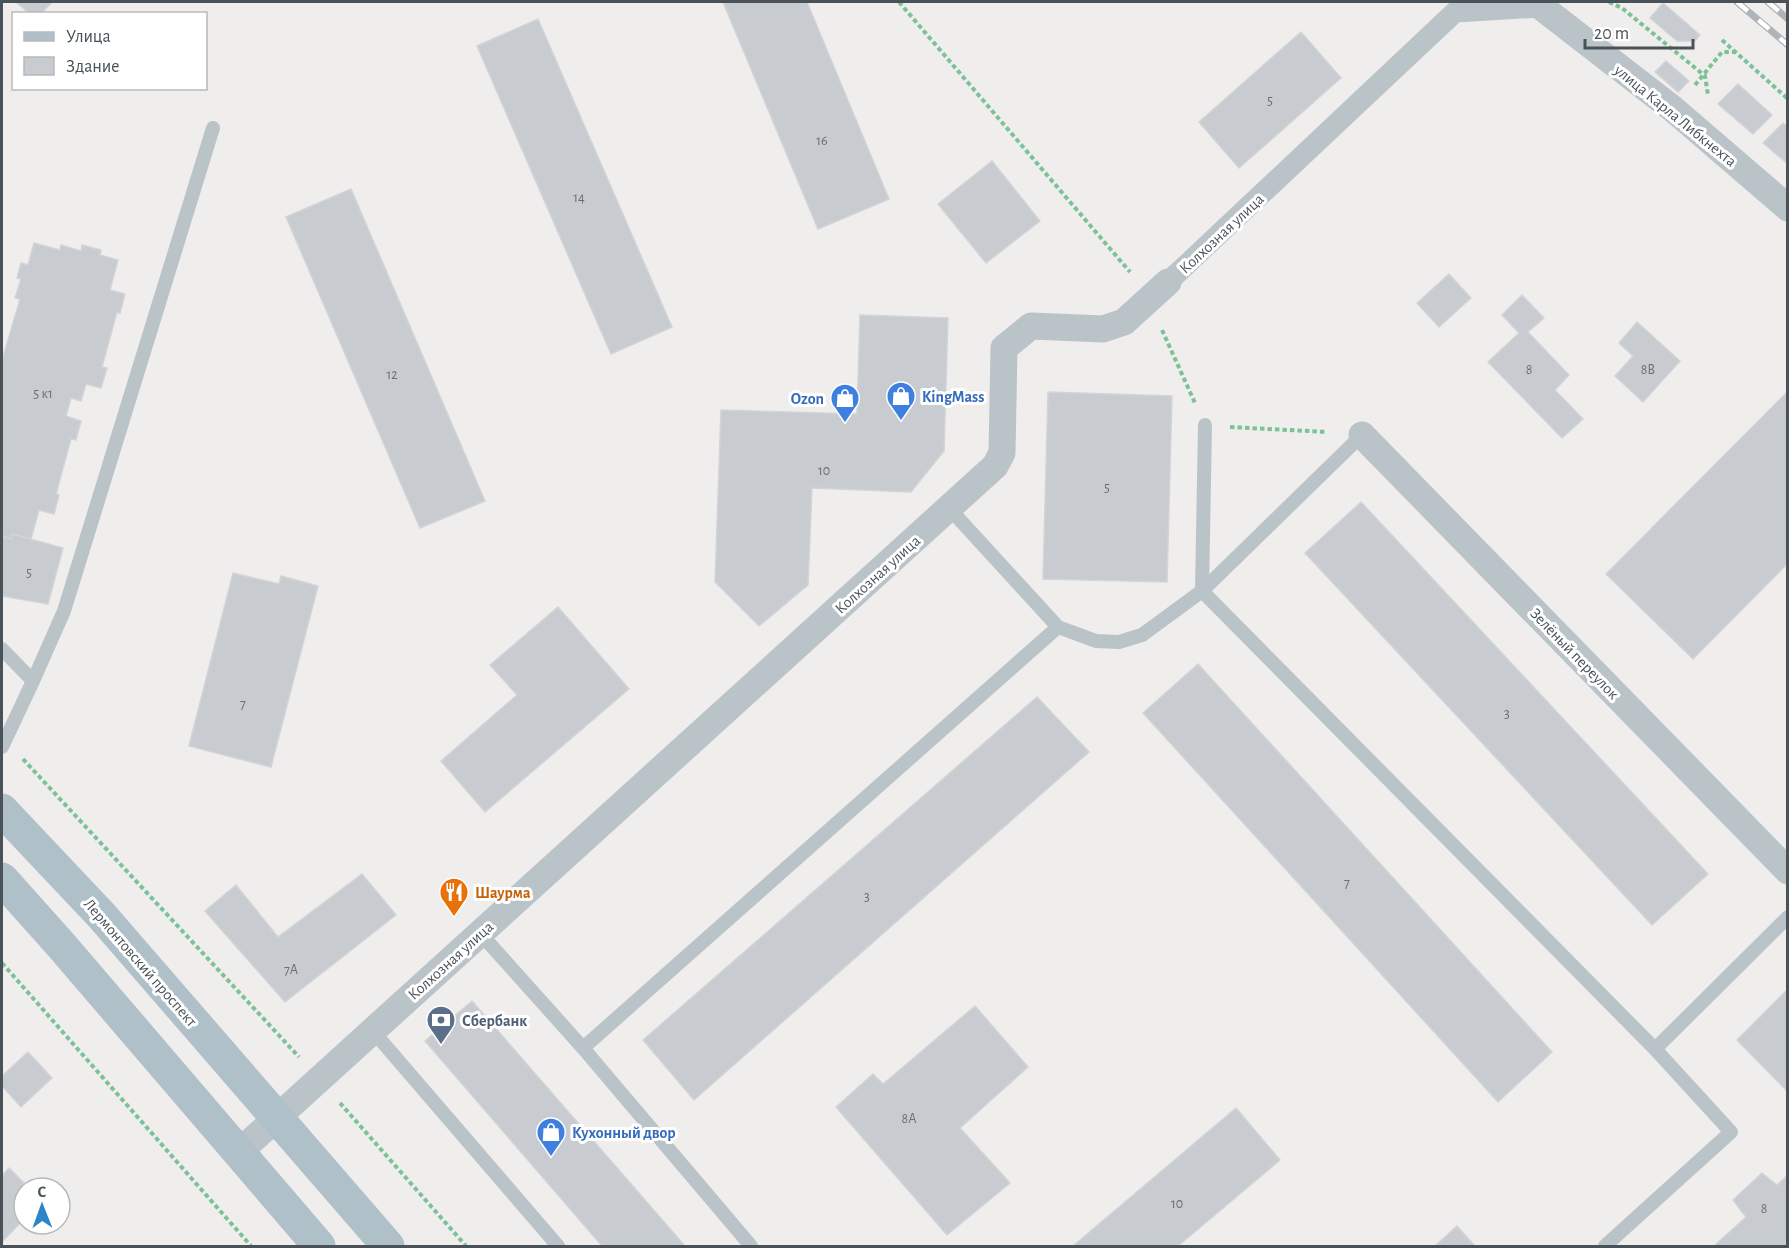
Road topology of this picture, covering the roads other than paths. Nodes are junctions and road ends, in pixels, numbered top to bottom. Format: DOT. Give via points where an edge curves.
graph roads {
  1 [pos="1538,4"];
  2 [pos="1455,7"];
  3 [pos="213,128"];
  4 [pos="1788,208"];
  5 [pos="1160,290"];
  6 [pos="1205,425"];
  7 [pos="1362,435"];
  8 [pos="949,508"];
  9 [pos="1202,591"];
  10 [pos="1058,627"];
  11 [pos="2,649"];
  12 [pos="33,681"];
  13 [pos="3,743"];
  14 [pos="2,810"];
  15 [pos="1788,871"];
  16 [pos="2,879"];
  17 [pos="1788,917"];
  18 [pos="480,933"];
  19 [pos="372,1030"];
  20 [pos="583,1048"];
  21 [pos="1655,1048"];
  22 [pos="276,1117"];
  23 [pos="238,1153"];
  24 [pos="319,1246"];
  25 [pos="388,1246"];
  26 [pos="558,1246"];
  27 [pos="750,1246"];
  28 [pos="1605,1246"];
  1 -- 2 [label="street, Колхозная улица"];
  1 -- 4 [label="street, улица Карла Либкнехта" via="1672,109"];
  2 -- 5 [label="street, Колхозная улица"];
  3 -- 12 [label="lane" via="64,611"];
  5 -- 8 [label="street, Колхозная улица" via="1124,322 1104,329 1031,326 1004,348 1002,453 995,466"];
  6 -- 9 [label="lane"];
  7 -- 9 [label="lane"];
  7 -- 15 [label="street, Зелёный переулок"];
  8 -- 10 [label="lane"];
  8 -- 18 [label="street, Колхозная улица"];
  9 -- 10 [label="lane" via="1142,635 1119,642 1096,641"];
  9 -- 21 [label="lane"];
  10 -- 20 [label="lane"];
  11 -- 12 [label="lane"];
  12 -- 13 [label="lane"];
  14 -- 22 [label="main road, Лермонтовский проспект" via="102,916"];
  16 -- 23 [label="main road"];
  17 -- 21 [label="lane"];
  18 -- 19 [label="street, Колхозная улица"];
  18 -- 20 [label="lane"];
  19 -- 22 [label="street, Колхозная улица"];
  19 -- 26 [label="lane"];
  20 -- 27 [label="lane"];
  21 -- 28 [label="lane" via="1731,1132"];
  22 -- 23 [label="street, Колхозная улица"];
  22 -- 25 [label="main road, Лермонтовский проспект"];
  23 -- 24 [label="main road"];
}
